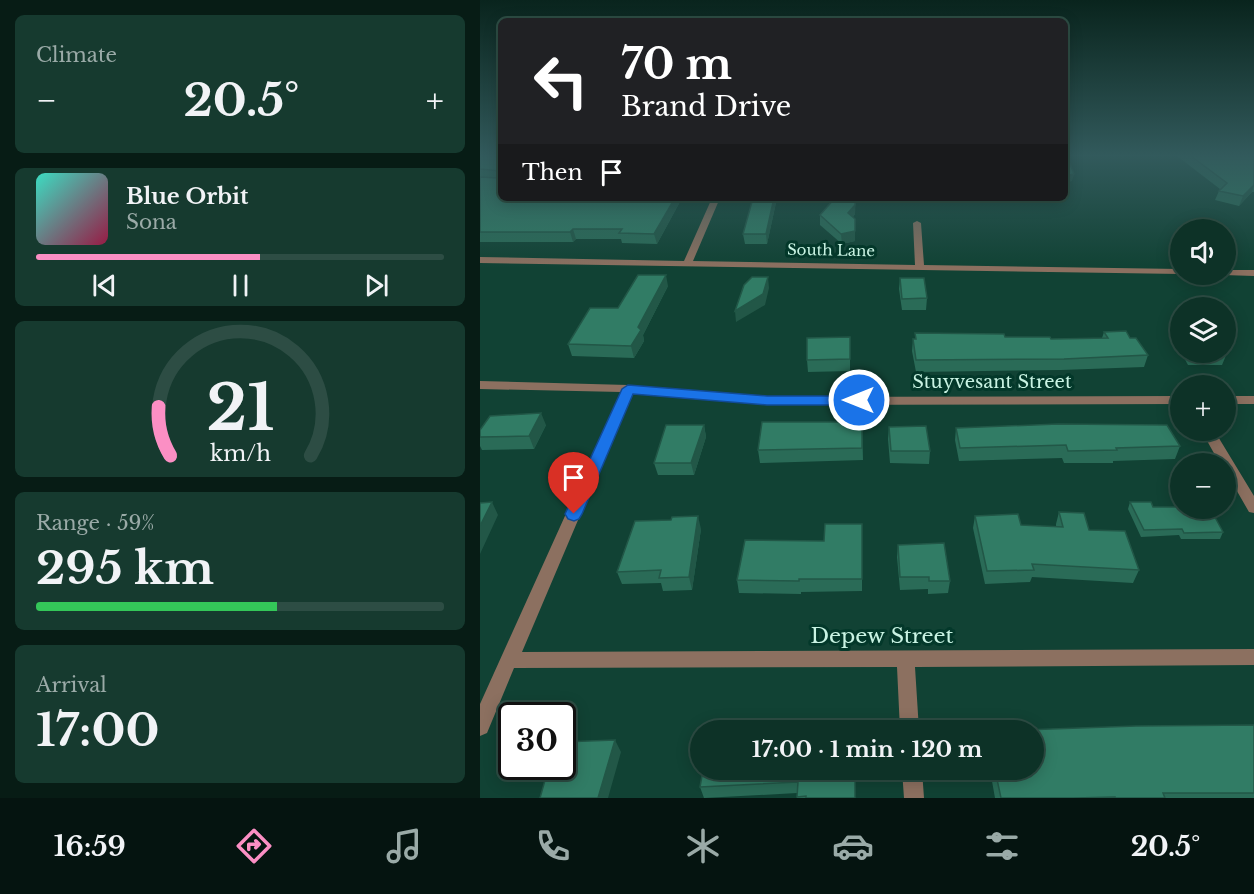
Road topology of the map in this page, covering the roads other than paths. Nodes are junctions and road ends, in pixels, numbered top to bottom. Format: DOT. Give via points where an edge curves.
graph roads {
  1 [pos="715,201"];
  2 [pos="917,223"];
  3 [pos="480,260"];
  4 [pos="688,263"];
  5 [pos="920,267"];
  6 [pos="1170,272"];
  7 [pos="1236,273"];
  8 [pos="1254,273"];
  9 [pos="480,385"];
  10 [pos="628,389"];
  11 [pos="1170,400"];
  12 [pos="1236,400"];
  13 [pos="1254,400"];
  14 [pos="1214,441"];
  15 [pos="1254,508"];
  16 [pos="1254,657"];
  17 [pos="906,659"];
  18 [pos="510,660"];
  19 [pos="909,720"];
  20 [pos="480,726"];
  21 [pos="913,780"];
  22 [pos="914,798"];
  1 -- 4 [label="street"];
  2 -- 5 [label="street"];
  3 -- 4 [label="street, South Lane"];
  4 -- 5 [label="street, South Lane"];
  5 -- 6 [label="street, South Lane"];
  7 -- 8 [label="street"];
  9 -- 10 [label="street, Stuyvesant Street"];
  10 -- 11 [label="street, Stuyvesant Street" via="767,401"];
  10 -- 18 [label="street"];
  12 -- 13 [label="street"];
  14 -- 15 [label="street"];
  16 -- 17 [label="street, Depew Street"];
  17 -- 18 [label="street, Depew Street"];
  17 -- 19 [label="street"];
  18 -- 20 [label="street"];
  21 -- 22 [label="street"];
}
